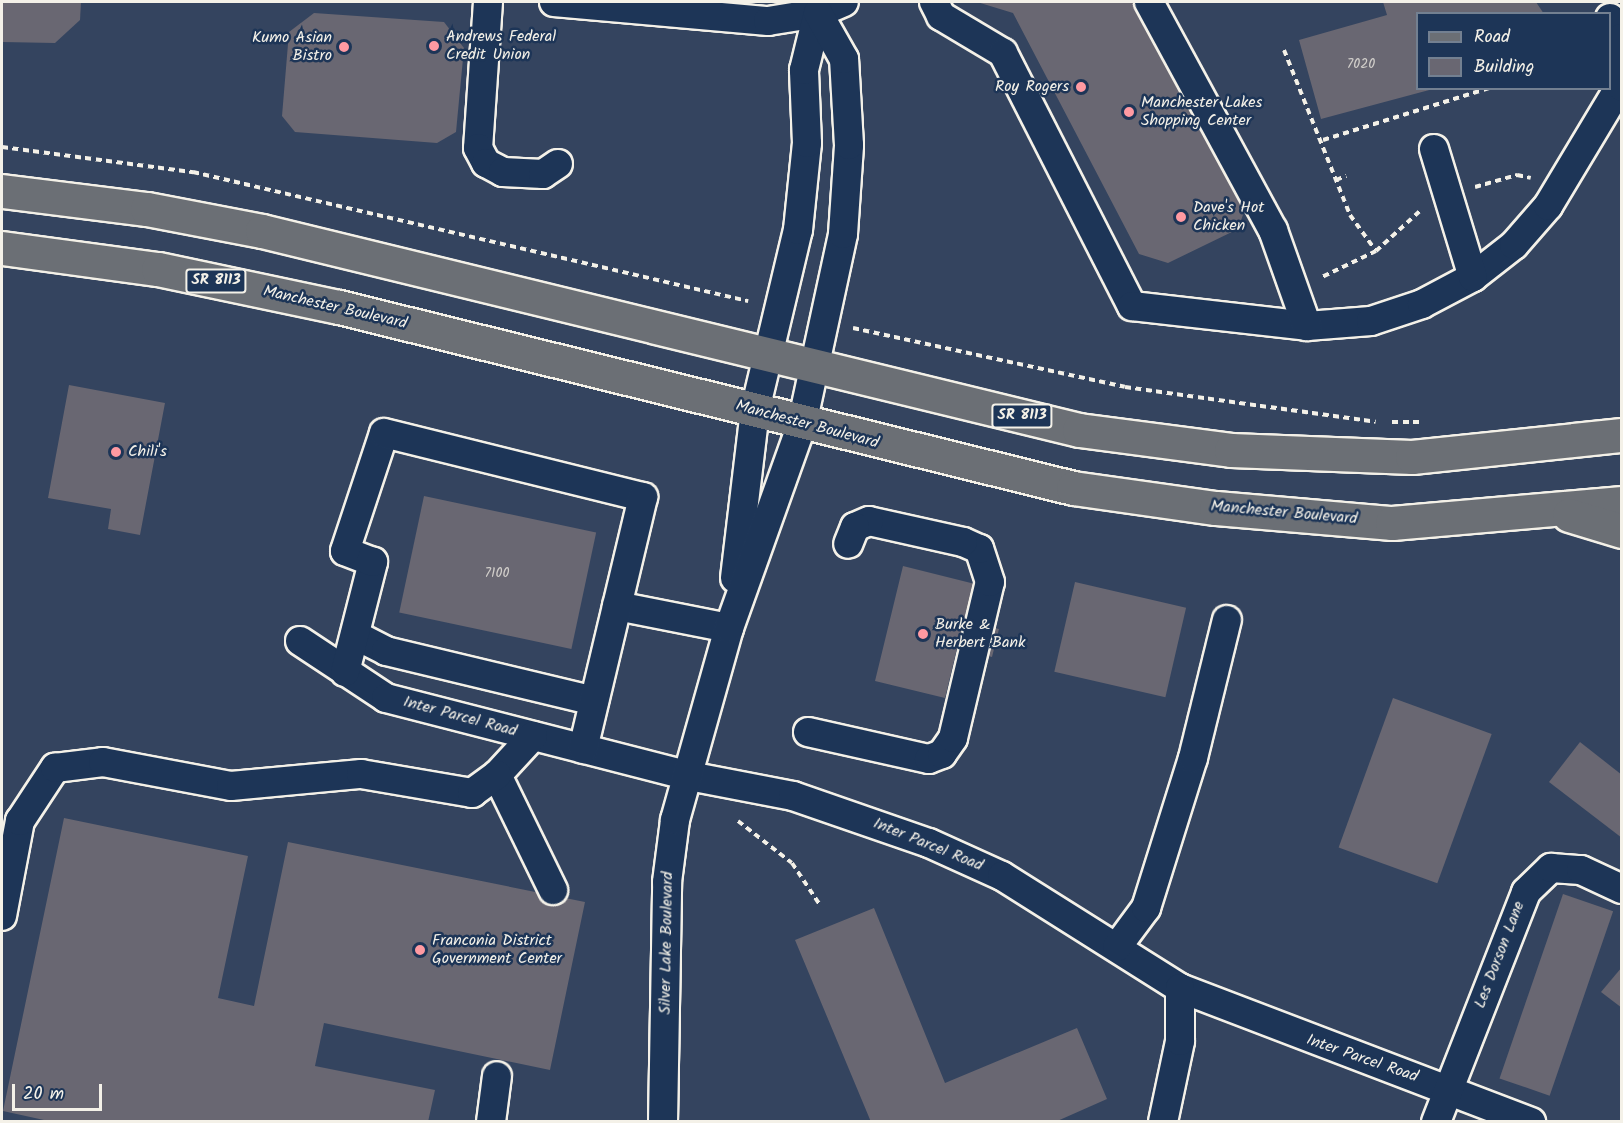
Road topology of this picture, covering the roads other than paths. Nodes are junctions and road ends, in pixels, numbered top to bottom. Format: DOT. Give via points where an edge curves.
graph roads {
  1 [pos="488,2"];
  2 [pos="554,2"];
  3 [pos="844,2"];
  4 [pos="934,2"];
  5 [pos="1149,2"];
  6 [pos="818,13"];
  7 [pos="1611,20"];
  8 [pos="1621,86"];
  9 [pos="1434,149"];
  10 [pos="558,164"];
  11 [pos="2,178"];
  12 [pos="2,191"];
  13 [pos="52,195"];
  14 [pos="2,248"];
  15 [pos="1473,278"];
  16 [pos="1307,326"];
  17 [pos="771,355"];
  18 [pos="816,366"];
  19 [pos="755,410"];
  20 [pos="802,424"];
  21 [pos="1622,435"];
  22 [pos="1622,503"];
  23 [pos="1550,511"];
  24 [pos="1622,531"];
  25 [pos="848,544"];
  26 [pos="617,606"];
  27 [pos="1227,620"];
  28 [pos="729,628"];
  29 [pos="355,635"];
  30 [pos="300,641"];
  31 [pos="345,672"];
  32 [pos="594,701"];
  33 [pos="808,732"];
  34 [pos="533,736"];
  35 [pos="583,749"];
  36 [pos="497,775"];
  37 [pos="689,776"];
  38 [pos="1622,889"];
  39 [pos="553,890"];
  40 [pos="2,916"];
  41 [pos="1117,947"];
  42 [pos="1180,988"];
  43 [pos="497,1076"];
  44 [pos="1448,1090"];
  45 [pos="490,1122"];
  46 [pos="663,1122"];
  47 [pos="1163,1122"];
  48 [pos="1436,1122"];
  49 [pos="1531,1122"];
  1 -- 10 [label="street" via="478,148 486,163 503,172 543,174"];
  2 -- 6 [label="street" via="768,21"];
  3 -- 6 [label="street"];
  4 -- 16 [label="street" via="941,16 1003,53 1132,306"];
  5 -- 16 [label="street" via="1273,230"];
  6 -- 17 [label="street, Silver Lake Boulevard" via="804,70 807,143 798,230"];
  6 -- 18 [label="street, Silver Lake Boulevard" via="844,59 849,145 843,234"];
  7 -- 8 [label="street" via="1621,38"];
  8 -- 15 [label="street" via="1548,206 1514,245"];
  9 -- 15 [label="street"];
  11 -- 13 [label="main road"];
  12 -- 13 [label="main road, SR 8113"];
  13 -- 17 [label="main road, SR 8113" via="262,231"];
  14 -- 19 [label="main road, Manchester Boulevard / SR 8113" via="158,269 339,307"];
  15 -- 16 [label="street" via="1422,304 1371,321"];
  17 -- 18 [label="main road, SR 8113"];
  17 -- 19 [label="street, Silver Lake Boulevard"];
  18 -- 20 [label="street, Silver Lake Boulevard"];
  18 -- 21 [label="main road, SR 8113" via="1079,430 1232,450 1412,457"];
  19 -- 20 [label="main road, Manchester Boulevard / SR 8113"];
  19 -- 28 [label="street, Silver Lake Boulevard"];
  20 -- 23 [label="main road, Manchester Boulevard / SR 8113" via="1073,488 1216,508 1392,523"];
  20 -- 28 [label="street, Silver Lake Boulevard"];
  22 -- 23 [label="main road, Manchester Boulevard / SR 8113"];
  23 -- 24 [label="main road"];
  25 -- 33 [label="street" via="855,527 869,521 963,542 979,549 990,582 953,738 942,754 929,759"];
  26 -- 28 [label="street"];
  26 -- 29 [label="street" via="644,497 384,433 345,551 373,562"];
  26 -- 32 [label="street"];
  27 -- 41 [label="street" via="1193,758 1146,908"];
  28 -- 37 [label="street, Silver Lake Boulevard"];
  29 -- 31 [label="street"];
  29 -- 32 [label="street" via="386,651"];
  30 -- 31 [label="street, Inter Parcel Road"];
  31 -- 34 [label="street, Inter Parcel Road" via="386,698"];
  32 -- 35 [label="street"];
  34 -- 35 [label="street, Inter Parcel Road"];
  34 -- 36 [label="street"];
  35 -- 37 [label="street, Inter Parcel Road"];
  36 -- 39 [label="street"];
  36 -- 40 [label="street" via="472,793 361,774 231,786 103,762 55,768 20,821"];
  37 -- 41 [label="street, Inter Parcel Road" via="794,796 929,843 1002,876"];
  37 -- 46 [label="street, Silver Lake Boulevard" via="675,820 667,882"];
  38 -- 44 [label="street, Les Dorson Lane" via="1581,870 1551,868 1526,892"];
  41 -- 42 [label="street, Inter Parcel Road"];
  42 -- 44 [label="street, Inter Parcel Road"];
  42 -- 47 [label="street" via="1180,1041"];
  43 -- 45 [label="street"];
  44 -- 48 [label="street, Les Dorson Lane"];
  44 -- 49 [label="street, Inter Parcel Road"];
}
